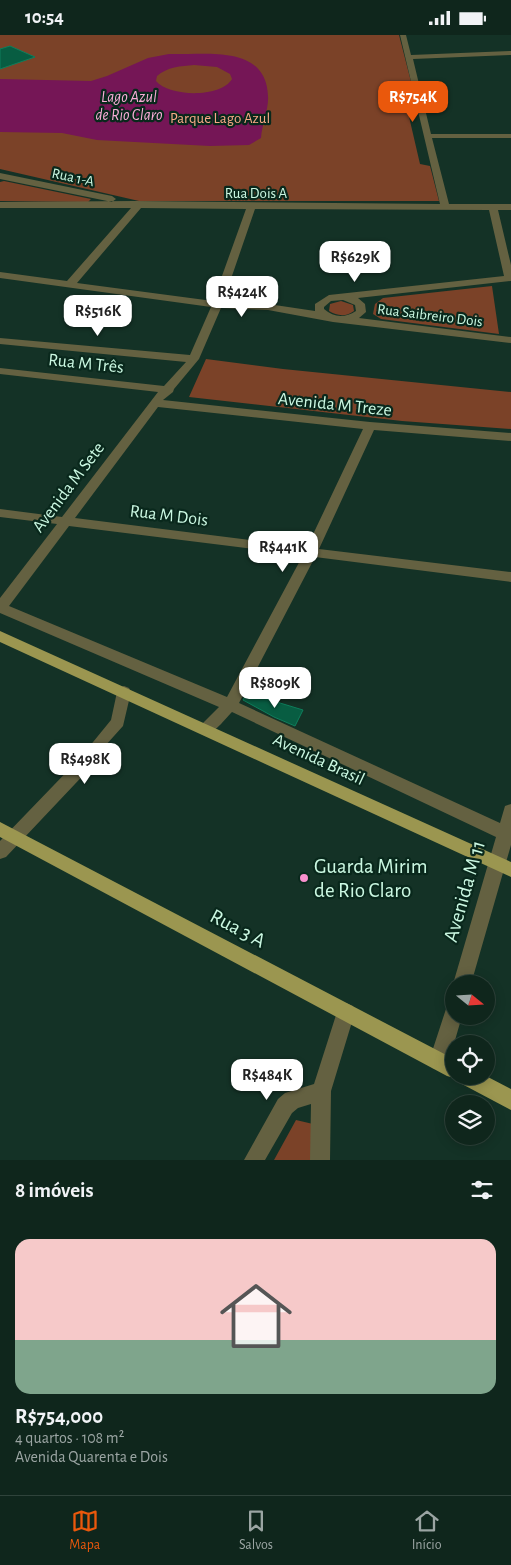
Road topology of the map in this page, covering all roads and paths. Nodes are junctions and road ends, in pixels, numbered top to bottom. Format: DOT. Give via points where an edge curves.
graph roads {
  1 [pos="403,35"];
  2 [pos="511,53"];
  3 [pos="409,57"];
  4 [pos="428,136"];
  5 [pos="511,136"];
  6 [pos="0,176"];
  7 [pos="0,205"];
  8 [pos="140,205"];
  9 [pos="445,206"];
  10 [pos="251,207"];
  11 [pos="493,207"];
  12 [pos="511,207"];
  13 [pos="0,275"];
  14 [pos="510,278"];
  15 [pos="71,283"];
  16 [pos="371,294"];
  17 [pos="343,297"];
  18 [pos="324,301"];
  19 [pos="356,301"];
  20 [pos="217,305"];
  21 [pos="268,307"];
  22 [pos="325,316"];
  23 [pos="345,319"];
  24 [pos="511,340"];
  25 [pos="0,341"];
  26 [pos="194,359"];
  27 [pos="0,371"];
  28 [pos="169,390"];
  29 [pos="155,403"];
  30 [pos="370,426"];
  31 [pos="511,437"];
  32 [pos="0,513"];
  33 [pos="65,520"];
  34 [pos="311,552"];
  35 [pos="511,577"];
  36 [pos="0,608"];
  37 [pos="0,636"];
  38 [pos="124,693"];
  39 [pos="230,705"];
  40 [pos="205,729"];
  41 [pos="511,811"];
  42 [pos="7,833"];
  43 [pos="508,835"];
  44 [pos="0,852"];
  45 [pos="504,867"];
  46 [pos="465,975"];
  47 [pos="346,1012"];
  48 [pos="445,1064"];
  49 [pos="484,1085"];
  50 [pos="321,1091"];
  51 [pos="511,1099"];
  52 [pos="254,1160"];
  53 [pos="320,1160"];
  1 -- 3 [label="street"];
  2 -- 3 [label="street"];
  3 -- 4 [label="street"];
  4 -- 5 [label="street"];
  4 -- 9 [label="street"];
  6 -- 8 [label="street, Rua 1-A"];
  7 -- 8 [label="street, Rua Dois A"];
  8 -- 10 [label="street, Rua Dois A"];
  8 -- 15 [label="street"];
  9 -- 10 [label="street, Rua Dois A"];
  9 -- 11 [label="street, Rua Dois A"];
  10 -- 20 [label="street, Avenida M Sete"];
  11 -- 12 [label="street, Rua Dois A"];
  11 -- 14 [label="street"];
  13 -- 15 [label="street"];
  14 -- 16 [label="street"];
  15 -- 20 [label="street"];
  16 -- 17 [label="street"];
  16 -- 19 [label="street"];
  17 -- 18 [label="street"];
  17 -- 19 [label="street"];
  18 -- 21 [label="street"];
  18 -- 22 [label="street" via="319,310"];
  19 -- 23 [label="street" via="362,308 361,312"];
  20 -- 21 [label="street"];
  20 -- 26 [label="street, Avenida M Sete"];
  21 -- 22 [label="street"];
  22 -- 23 [label="street, Rua Saibreiro Dois"];
  23 -- 24 [label="street, Rua Saibreiro Dois"];
  25 -- 26 [label="street"];
  26 -- 28 [label="street, Avenida M Sete"];
  27 -- 28 [label="street, Rua M Três"];
  28 -- 29 [label="street, Avenida M Sete"];
  29 -- 30 [label="street, Avenida M Treze"];
  29 -- 33 [label="street, Avenida M Sete"];
  30 -- 31 [label="street, Avenida M Treze"];
  30 -- 34 [label="street"];
  32 -- 33 [label="street, Rua M Dois"];
  33 -- 34 [label="street, Rua M Dois"];
  33 -- 36 [label="street, Avenida M Sete"];
  34 -- 35 [label="street, Rua M Dois"];
  34 -- 39 [label="street"];
  36 -- 39 [label="street, Avenida Brasil"];
  37 -- 38 [label="main road, Avenida Brasil"];
  38 -- 40 [label="main road, Avenida Brasil"];
  38 -- 42 [label="street" via="118,722 86,762"];
  39 -- 40 [label="street"];
  39 -- 43 [label="street, Avenida Brasil"];
  40 -- 45 [label="main road, Avenida Brasil"];
  41 -- 43 [label="street, Avenida M 11"];
  42 -- 44 [label="street"];
  42 -- 47 [label="main road, Rua 3 A"];
  43 -- 45 [label="street, Avenida M 11"];
  45 -- 46 [label="street, Avenida M 11"];
  47 -- 48 [label="main road, Rua 3 A"];
  47 -- 50 [label="street"];
  49 -- 51 [label="main road"];
  50 -- 52 [label="street" via="292,1100 285,1106"];
  50 -- 53 [label="street"];
}
